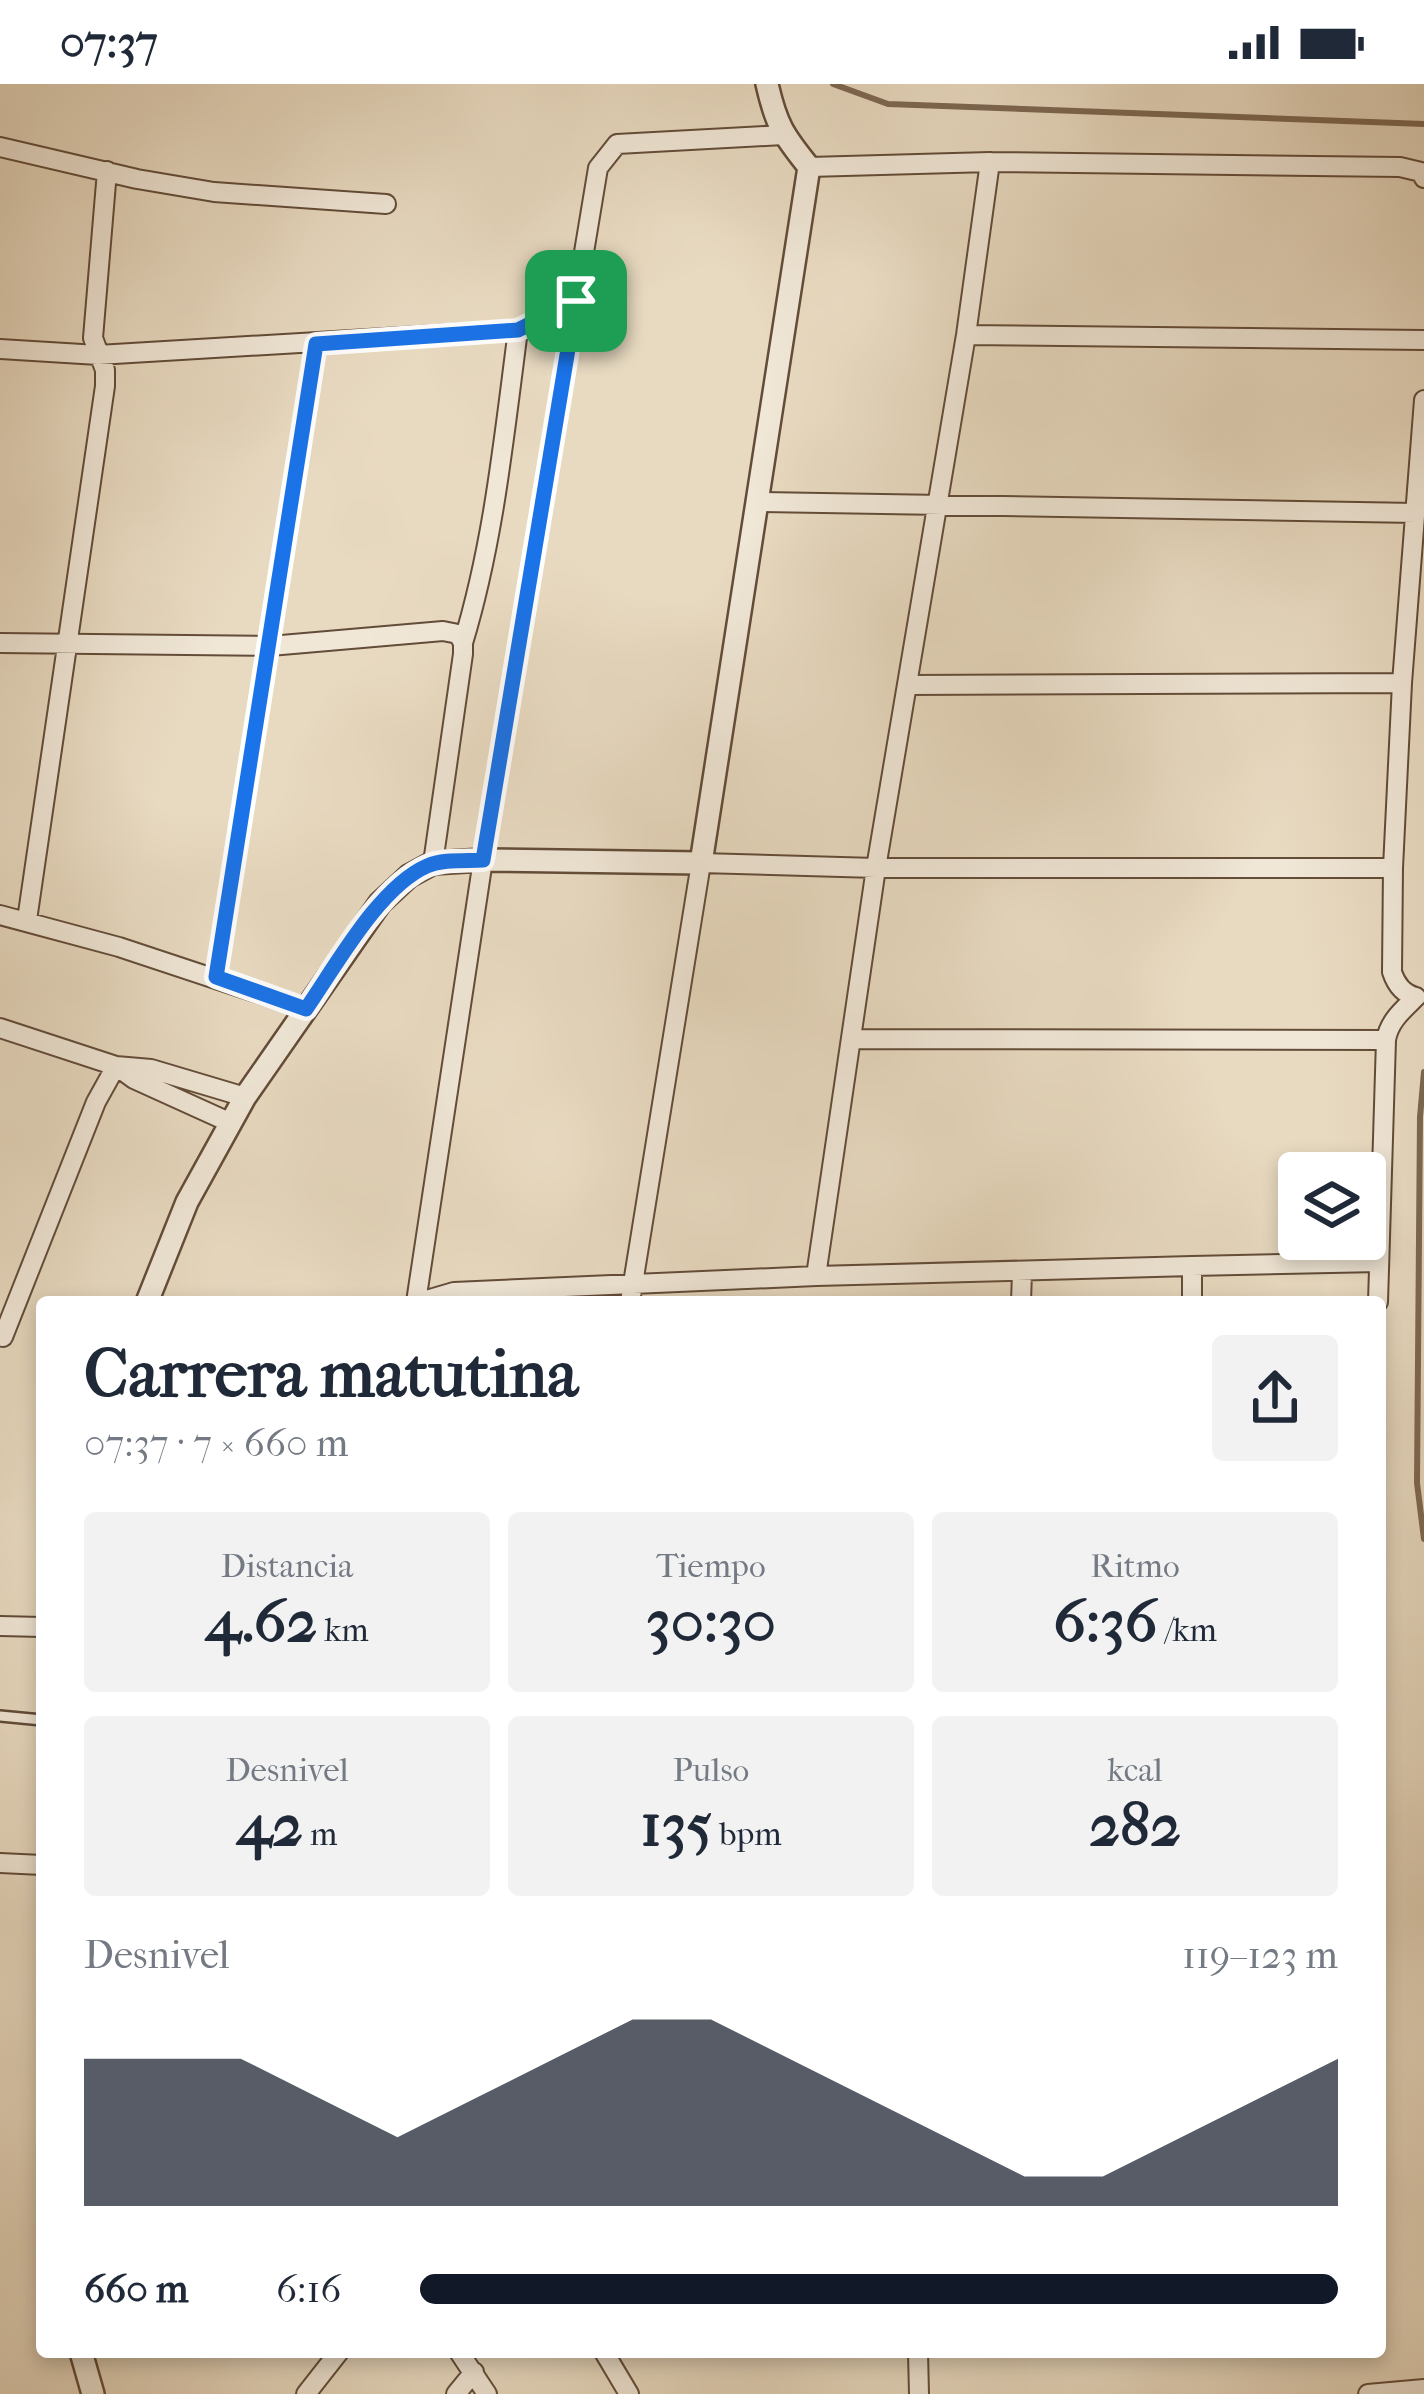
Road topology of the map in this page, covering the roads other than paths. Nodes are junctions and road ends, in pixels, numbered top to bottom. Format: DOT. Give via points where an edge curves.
graph roads {
  1 [pos="767,84"];
  2 [pos="783,135"];
  3 [pos="0,147"];
  4 [pos="990,162"];
  5 [pos="809,166"];
  6 [pos="107,171"];
  7 [pos="1424,178"];
  8 [pos="386,204"];
  9 [pos="576,301"];
  10 [pos="518,330"];
  11 [pos="966,335"];
  12 [pos="1424,340"];
  13 [pos="316,344"];
  14 [pos="0,349"];
  15 [pos="98,355"];
  16 [pos="1424,400"];
  17 [pos="756,502"];
  18 [pos="937,507"];
  19 [pos="1416,513"];
  20 [pos="0,643"];
  21 [pos="463,643"];
  22 [pos="66,645"];
  23 [pos="270,646"];
  24 [pos="1402,683"];
  25 [pos="908,685"];
  26 [pos="483,860"];
  27 [pos="433,863"];
  28 [pos="701,863"];
  29 [pos="876,868"];
  30 [pos="1393,868"];
  31 [pos="0,915"];
  32 [pos="27,920"];
  33 [pos="216,977"];
  34 [pos="1420,997"];
  35 [pos="306,1009"];
  36 [pos="0,1028"];
  37 [pos="851,1039"];
  38 [pos="1386,1040"];
  39 [pos="116,1066"];
  40 [pos="245,1097"];
  41 [pos="231,1124"];
  42 [pos="1378,1262"];
  43 [pos="1192,1266"];
  44 [pos="1022,1272"];
  45 [pos="816,1276"];
  46 [pos="631,1294"];
  47 [pos="149,1296"];
  48 [pos="419,1296"];
  49 [pos="440,1296"];
  50 [pos="1022,1296"];
  51 [pos="1192,1296"];
  52 [pos="1378,1296"];
  53 [pos="3,1336"];
  54 [pos="0,1626"];
  55 [pos="36,1628"];
  56 [pos="0,1716"];
  57 [pos="36,1719"];
  58 [pos="0,1863"];
  59 [pos="36,1865"];
  60 [pos="84,2358"];
  61 [pos="334,2358"];
  62 [pos="464,2358"];
  63 [pos="608,2358"];
  64 [pos="918,2358"];
  65 [pos="474,2372"];
  66 [pos="1424,2389"];
  67 [pos="93,2394"];
  68 [pos="306,2394"];
  69 [pos="456,2394"];
  70 [pos="487,2394"];
  71 [pos="629,2394"];
  72 [pos="920,2394"];
  73 [pos="1369,2394"];
  1 -- 2 [label="street"];
  2 -- 5 [label="street"];
  2 -- 9 [label="street" via="617,144 598,168"];
  3 -- 6 [label="street"];
  4 -- 5 [label="street"];
  4 -- 7 [label="street" via="1400,166"];
  4 -- 11 [label="street"];
  5 -- 17 [label="street"];
  6 -- 8 [label="street" via="214,192"];
  6 -- 15 [label="street"];
  9 -- 10 [label="street"];
  9 -- 26 [label="street"];
  10 -- 13 [label="street"];
  10 -- 21 [label="street" via="493,526"];
  11 -- 12 [label="street"];
  11 -- 18 [label="street"];
  13 -- 15 [label="street"];
  13 -- 23 [label="street"];
  14 -- 15 [label="street"];
  15 -- 22 [label="street" via="105,386"];
  16 -- 19 [label="street"];
  17 -- 18 [label="street"];
  17 -- 28 [label="street"];
  18 -- 19 [label="street"];
  18 -- 25 [label="street"];
  19 -- 24 [label="street"];
  20 -- 22 [label="street"];
  21 -- 23 [label="street" via="443,631"];
  21 -- 27 [label="street"];
  22 -- 23 [label="street"];
  22 -- 32 [label="street"];
  23 -- 33 [label="street"];
  24 -- 25 [label="street"];
  24 -- 30 [label="street"];
  25 -- 29 [label="street"];
  26 -- 27 [label="street"];
  26 -- 28 [label="street"];
  26 -- 48 [label="street"];
  27 -- 35 [label="street" via="380,903"];
  28 -- 29 [label="street"];
  28 -- 46 [label="street"];
  29 -- 30 [label="street"];
  29 -- 37 [label="street"];
  30 -- 34 [label="street" via="1392,972 1407,995"];
  31 -- 32 [label="street"];
  32 -- 33 [label="street"];
  33 -- 35 [label="street"];
  34 -- 38 [label="street" via="1396,1017"];
  35 -- 40 [label="street"];
  36 -- 39 [label="street"];
  37 -- 38 [label="street"];
  37 -- 45 [label="street"];
  38 -- 42 [label="street"];
  39 -- 40 [label="street"];
  39 -- 41 [label="street"];
  39 -- 53 [label="street"];
  40 -- 41 [label="street"];
  41 -- 47 [label="street" via="187,1202"];
  42 -- 43 [label="street"];
  42 -- 52 [label="street"];
  43 -- 44 [label="street"];
  43 -- 51 [label="street"];
  44 -- 45 [label="street"];
  44 -- 50 [label="street"];
  45 -- 46 [label="street"];
  46 -- 49 [label="street"];
  54 -- 55 [label="street"];
  56 -- 57 [label="lane"];
  58 -- 59 [label="street"];
  60 -- 67 [label="street"];
  61 -- 68 [label="street"];
  62 -- 65 [label="street"];
  63 -- 71 [label="street"];
  64 -- 72 [label="street"];
  65 -- 69 [label="street"];
  65 -- 70 [label="street"];
  66 -- 73 [label="street"];
}
